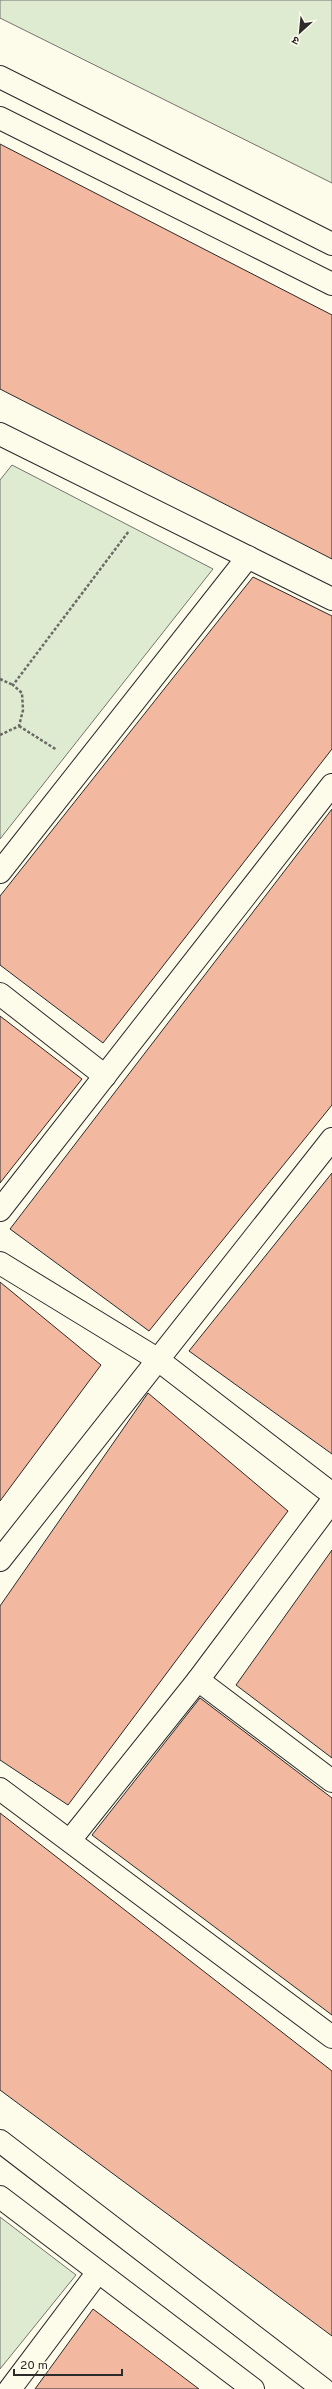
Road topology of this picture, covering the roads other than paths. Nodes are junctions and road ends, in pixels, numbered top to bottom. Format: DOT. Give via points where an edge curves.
graph roads {
  1 [pos="0,77"];
  2 [pos="0,118"];
  3 [pos="332,244"];
  4 [pos="332,284"];
  5 [pos="1,436"];
  6 [pos="248,557"];
  7 [pos="332,599"];
  8 [pos="332,785"];
  9 [pos="0,872"];
  10 [pos="0,994"];
  11 [pos="105,1076"];
  12 [pos="332,1139"];
  13 [pos="0,1210"];
  14 [pos="0,1263"];
  15 [pos="157,1359"];
  16 [pos="332,1494"];
  17 [pos="332,1501"];
  18 [pos="0,1560"];
  19 [pos="198,1680"];
  20 [pos="332,1781"];
  21 [pos="0,1789"];
  22 [pos="70,1839"];
  23 [pos="332,2037"];
  24 [pos="0,2141"];
  25 [pos="0,2197"];
  26 [pos="98,2272"];
  27 [pos="10,2389"];
  28 [pos="253,2389"];
  29 [pos="323,2389"];
  1 -- 3 [label="street"];
  2 -- 4 [label="street"];
  5 -- 6 [label="street"];
  6 -- 7 [label="street"];
  6 -- 9 [label="street"];
  8 -- 11 [label="street"];
  10 -- 11 [label="street"];
  11 -- 13 [label="street"];
  12 -- 15 [label="street"];
  14 -- 15 [label="street"];
  15 -- 16 [label="street"];
  15 -- 18 [label="street"];
  17 -- 19 [label="street"];
  19 -- 20 [label="street"];
  19 -- 22 [label="street"];
  21 -- 22 [label="street"];
  22 -- 23 [label="street"];
  24 -- 29 [label="street"];
  25 -- 26 [label="street"];
  26 -- 27 [label="street"];
  26 -- 28 [label="street"];
}
